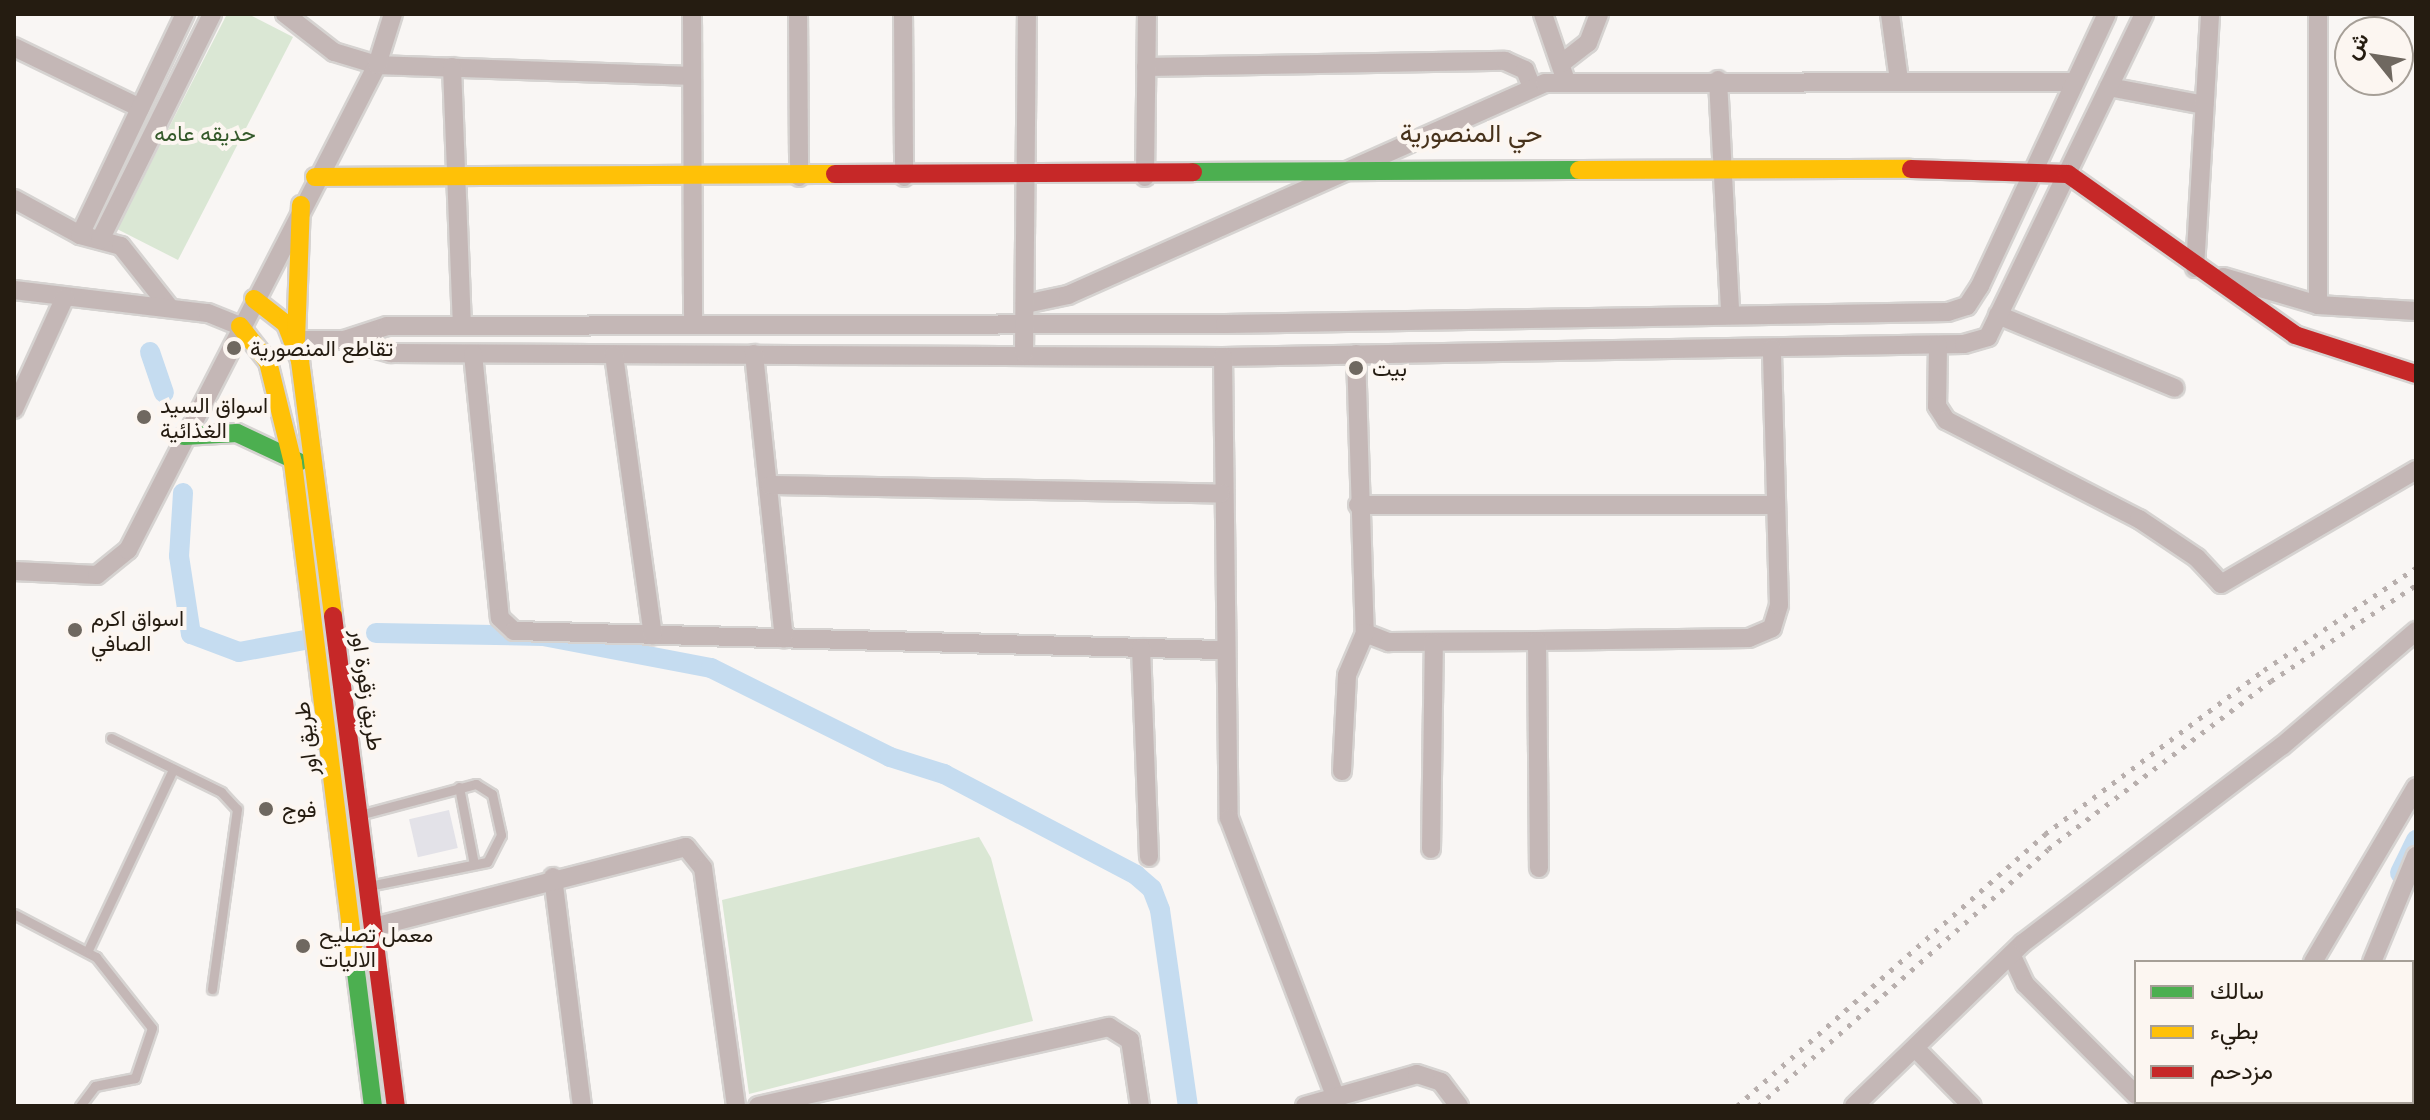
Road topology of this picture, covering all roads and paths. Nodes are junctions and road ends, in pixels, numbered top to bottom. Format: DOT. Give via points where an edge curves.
graph roads {
  1 [pos="185,14"];
  2 [pos="212,14"];
  3 [pos="285,14"];
  4 [pos="393,14"];
  5 [pos="692,14"];
  6 [pos="798,14"];
  7 [pos="903,14"];
  8 [pos="1027,14"];
  9 [pos="1147,14"];
  10 [pos="1543,14"];
  11 [pos="1599,14"];
  12 [pos="1890,14"];
  13 [pos="2107,14"];
  14 [pos="2144,14"];
  15 [pos="2210,14"];
  16 [pos="2318,14"];
  17 [pos="14,47"];
  18 [pos="377,65"];
  19 [pos="452,67"];
  20 [pos="1146,67"];
  21 [pos="1564,72"];
  22 [pos="692,76"];
  23 [pos="1718,80"];
  24 [pos="1899,81"];
  25 [pos="2074,82"];
  26 [pos="1532,87"];
  27 [pos="2109,87"];
  28 [pos="2204,105"];
  29 [pos="140,108"];
  30 [pos="2034,168"];
  31 [pos="1723,171"];
  32 [pos="1348,174"];
  33 [pos="2068,174"];
  34 [pos="315,177"];
  35 [pos="456,177"];
  36 [pos="692,177"];
  37 [pos="799,177"];
  38 [pos="904,177"];
  39 [pos="1027,177"];
  40 [pos="1145,177"];
  41 [pos="14,199"];
  42 [pos="301,205"];
  43 [pos="80,235"];
  44 [pos="100,240"];
  45 [pos="2192,268"];
  46 [pos="14,290"];
  47 [pos="65,297"];
  48 [pos="254,299"];
  49 [pos="2318,305"];
  50 [pos="170,308"];
  51 [pos="2416,311"];
  52 [pos="1730,312"];
  53 [pos="1025,313"];
  54 [pos="1998,315"];
  55 [pos="693,325"];
  56 [pos="240,326"];
  57 [pos="462,326"];
  58 [pos="296,340"];
  59 [pos="344,340"];
  60 [pos="1938,345"];
  61 [pos="1772,348"];
  62 [pos="1024,353"];
  63 [pos="473,354"];
  64 [pos="754,354"];
  65 [pos="1356,354"];
  66 [pos="614,355"];
  67 [pos="1223,357"];
  68 [pos="2416,374"];
  69 [pos="2175,388"];
  70 [pos="14,409"];
  71 [pos="184,436"];
  72 [pos="302,462"];
  73 [pos="2416,470"];
  74 [pos="770,485"];
  75 [pos="1221,494"];
  76 [pos="1358,505"];
  77 [pos="1776,505"];
  78 [pos="14,571"];
  79 [pos="2416,631"];
  80 [pos="1365,633"];
  81 [pos="653,635"];
  82 [pos="784,638"];
  83 [pos="1537,641"];
  84 [pos="1434,642"];
  85 [pos="1141,648"];
  86 [pos="1223,650"];
  87 [pos="111,738"];
  88 [pos="173,769"];
  89 [pos="1342,771"];
  90 [pos="459,787"];
  91 [pos="2416,787"];
  92 [pos="361,815"];
  93 [pos="1431,849"];
  94 [pos="2416,856"];
  95 [pos="1149,857"];
  96 [pos="474,864"];
  97 [pos="1539,868"];
  98 [pos="553,877"];
  99 [pos="369,886"];
  100 [pos="14,914"];
  101 [pos="374,927"];
  102 [pos="88,950"];
  103 [pos="2012,956"];
  104 [pos="2314,960"];
  105 [pos="2373,960"];
  106 [pos="212,989"];
  107 [pos="1915,1048"];
  108 [pos="2134,1093"];
  109 [pos="1335,1096"];
  110 [pos="80,1106"];
  111 [pos="373,1106"];
  112 [pos="396,1106"];
  113 [pos="582,1106"];
  114 [pos="736,1106"];
  115 [pos="758,1106"];
  116 [pos="1140,1106"];
  117 [pos="1305,1106"];
  118 [pos="1459,1106"];
  119 [pos="1854,1106"];
  120 [pos="1972,1106"];
  1 -- 29 [label="street"];
  2 -- 44 [label="street"];
  3 -- 18 [label="street" via="334,52"];
  4 -- 18 [label="street"];
  5 -- 22 [label="street"];
  6 -- 37 [label="street"];
  7 -- 38 [label="street"];
  8 -- 39 [label="street"];
  9 -- 20 [label="street"];
  10 -- 21 [label="street"];
  11 -- 21 [label="street" via="1588,43"];
  12 -- 24 [label="street"];
  13 -- 25 [label="street"];
  14 -- 27 [label="street"];
  15 -- 28 [label="street"];
  16 -- 49 [label="street"];
  17 -- 29 [label="street"];
  18 -- 19 [label="street"];
  18 -- 34 [label="street"];
  19 -- 22 [label="street"];
  19 -- 35 [label="street"];
  20 -- 26 [label="street" via="1505,61 1525,70"];
  20 -- 40 [label="street"];
  21 -- 23 [label="street"];
  21 -- 26 [label="street"];
  22 -- 36 [label="street"];
  23 -- 24 [label="street"];
  23 -- 31 [label="street"];
  24 -- 25 [label="street"];
  25 -- 30 [label="street"];
  26 -- 32 [label="street"];
  27 -- 28 [label="street"];
  27 -- 33 [label="street"];
  28 -- 45 [label="street"];
  29 -- 43 [label="street"];
  30 -- 31 [label="street"];
  30 -- 33 [label="street"];
  30 -- 52 [label="street" via="1967,306"];
  31 -- 32 [label="street"];
  31 -- 52 [label="street"];
  32 -- 40 [label="street"];
  32 -- 53 [label="street"];
  33 -- 45 [label="street"];
  33 -- 54 [label="street"];
  34 -- 35 [label="street"];
  34 -- 42 [label="street"];
  35 -- 36 [label="street"];
  35 -- 57 [label="street"];
  36 -- 37 [label="street"];
  36 -- 55 [label="street"];
  37 -- 38 [label="street"];
  38 -- 39 [label="street"];
  39 -- 40 [label="street"];
  39 -- 53 [label="street"];
  41 -- 43 [label="street"];
  42 -- 48 [label="street"];
  42 -- 58 [label="street, طريق زقورة اور"];
  43 -- 44 [label="street"];
  44 -- 50 [label="street" via="129,252"];
  45 -- 49 [label="street"];
  45 -- 68 [label="street" via="2324,349"];
  46 -- 47 [label="street"];
  47 -- 50 [label="street"];
  47 -- 70 [label="street"];
  48 -- 56 [label="street"];
  48 -- 58 [label="street"];
  49 -- 51 [label="street"];
  50 -- 56 [label="street"];
  52 -- 53 [label="street" via="1225,324"];
  53 -- 55 [label="street"];
  53 -- 62 [label="street"];
  54 -- 60 [label="street" via="1988,337"];
  54 -- 69 [label="street"];
  55 -- 57 [label="street"];
  56 -- 71 [label="street"];
  56 -- 72 [label="street" via="268,362"];
  57 -- 59 [label="street" via="387,326"];
  58 -- 59 [label="street"];
  58 -- 72 [label="street, طريق زقورة اور"];
  59 -- 63 [label="street" via="378,353"];
  60 -- 61 [label="street"];
  60 -- 73 [label="street" via="1937,406 1946,420 2139,519 2197,558 2221,584"];
  61 -- 65 [label="street"];
  61 -- 77 [label="street"];
  62 -- 64 [label="street"];
  62 -- 67 [label="street"];
  63 -- 66 [label="street"];
  63 -- 81 [label="street" via="505,626"];
  64 -- 66 [label="street"];
  64 -- 74 [label="street"];
  65 -- 67 [label="street"];
  65 -- 76 [label="street"];
  66 -- 81 [label="street"];
  67 -- 75 [label="street"];
  71 -- 72 [label="street" via="258,437"];
  71 -- 78 [label="street" via="113,568 97,575"];
  72 -- 92 [label="street, طريق زقورة اور"];
  72 -- 111 [label="street, طريق اور"];
  74 -- 75 [label="street"];
  74 -- 82 [label="street"];
  75 -- 86 [label="street"];
  76 -- 77 [label="street"];
  76 -- 80 [label="street"];
  77 -- 83 [label="street" via="1778,617 1762,636"];
  79 -- 103 [label="street"];
  80 -- 84 [label="street" via="1376,641"];
  80 -- 89 [label="street" via="1347,675"];
  81 -- 82 [label="street"];
  82 -- 85 [label="street"];
  83 -- 84 [label="street"];
  83 -- 97 [label="street"];
  84 -- 93 [label="street"];
  85 -- 86 [label="street"];
  85 -- 95 [label="street"];
  86 -- 109 [label="street" via="1225,777 1239,858"];
  87 -- 88 [label="lane"];
  88 -- 102 [label="lane"];
  88 -- 106 [label="lane" via="228,796 239,816"];
  90 -- 92 [label="lane"];
  90 -- 96 [label="lane"];
  90 -- 96 [label="lane" via="489,790 501,835 493,858"];
  91 -- 104 [label="street"];
  92 -- 99 [label="street, طريق زقورة اور"];
  94 -- 105 [label="street"];
  96 -- 99 [label="lane"];
  98 -- 101 [label="street"];
  98 -- 113 [label="street"];
  98 -- 114 [label="street" via="677,846 700,859"];
  99 -- 101 [label="street, طريق زقورة اور"];
  100 -- 102 [label="lane"];
  101 -- 112 [label="street, طريق زقورة اور"];
  102 -- 110 [label="lane" via="150,1022 153,1038 135,1078 95,1086"];
  103 -- 107 [label="street"];
  103 -- 108 [label="street" via="2025,984"];
  107 -- 119 [label="street"];
  107 -- 120 [label="street"];
  109 -- 117 [label="street"];
  109 -- 118 [label="street" via="1417,1074 1441,1082"];
  115 -- 116 [label="street" via="1109,1027 1130,1040"];
}
